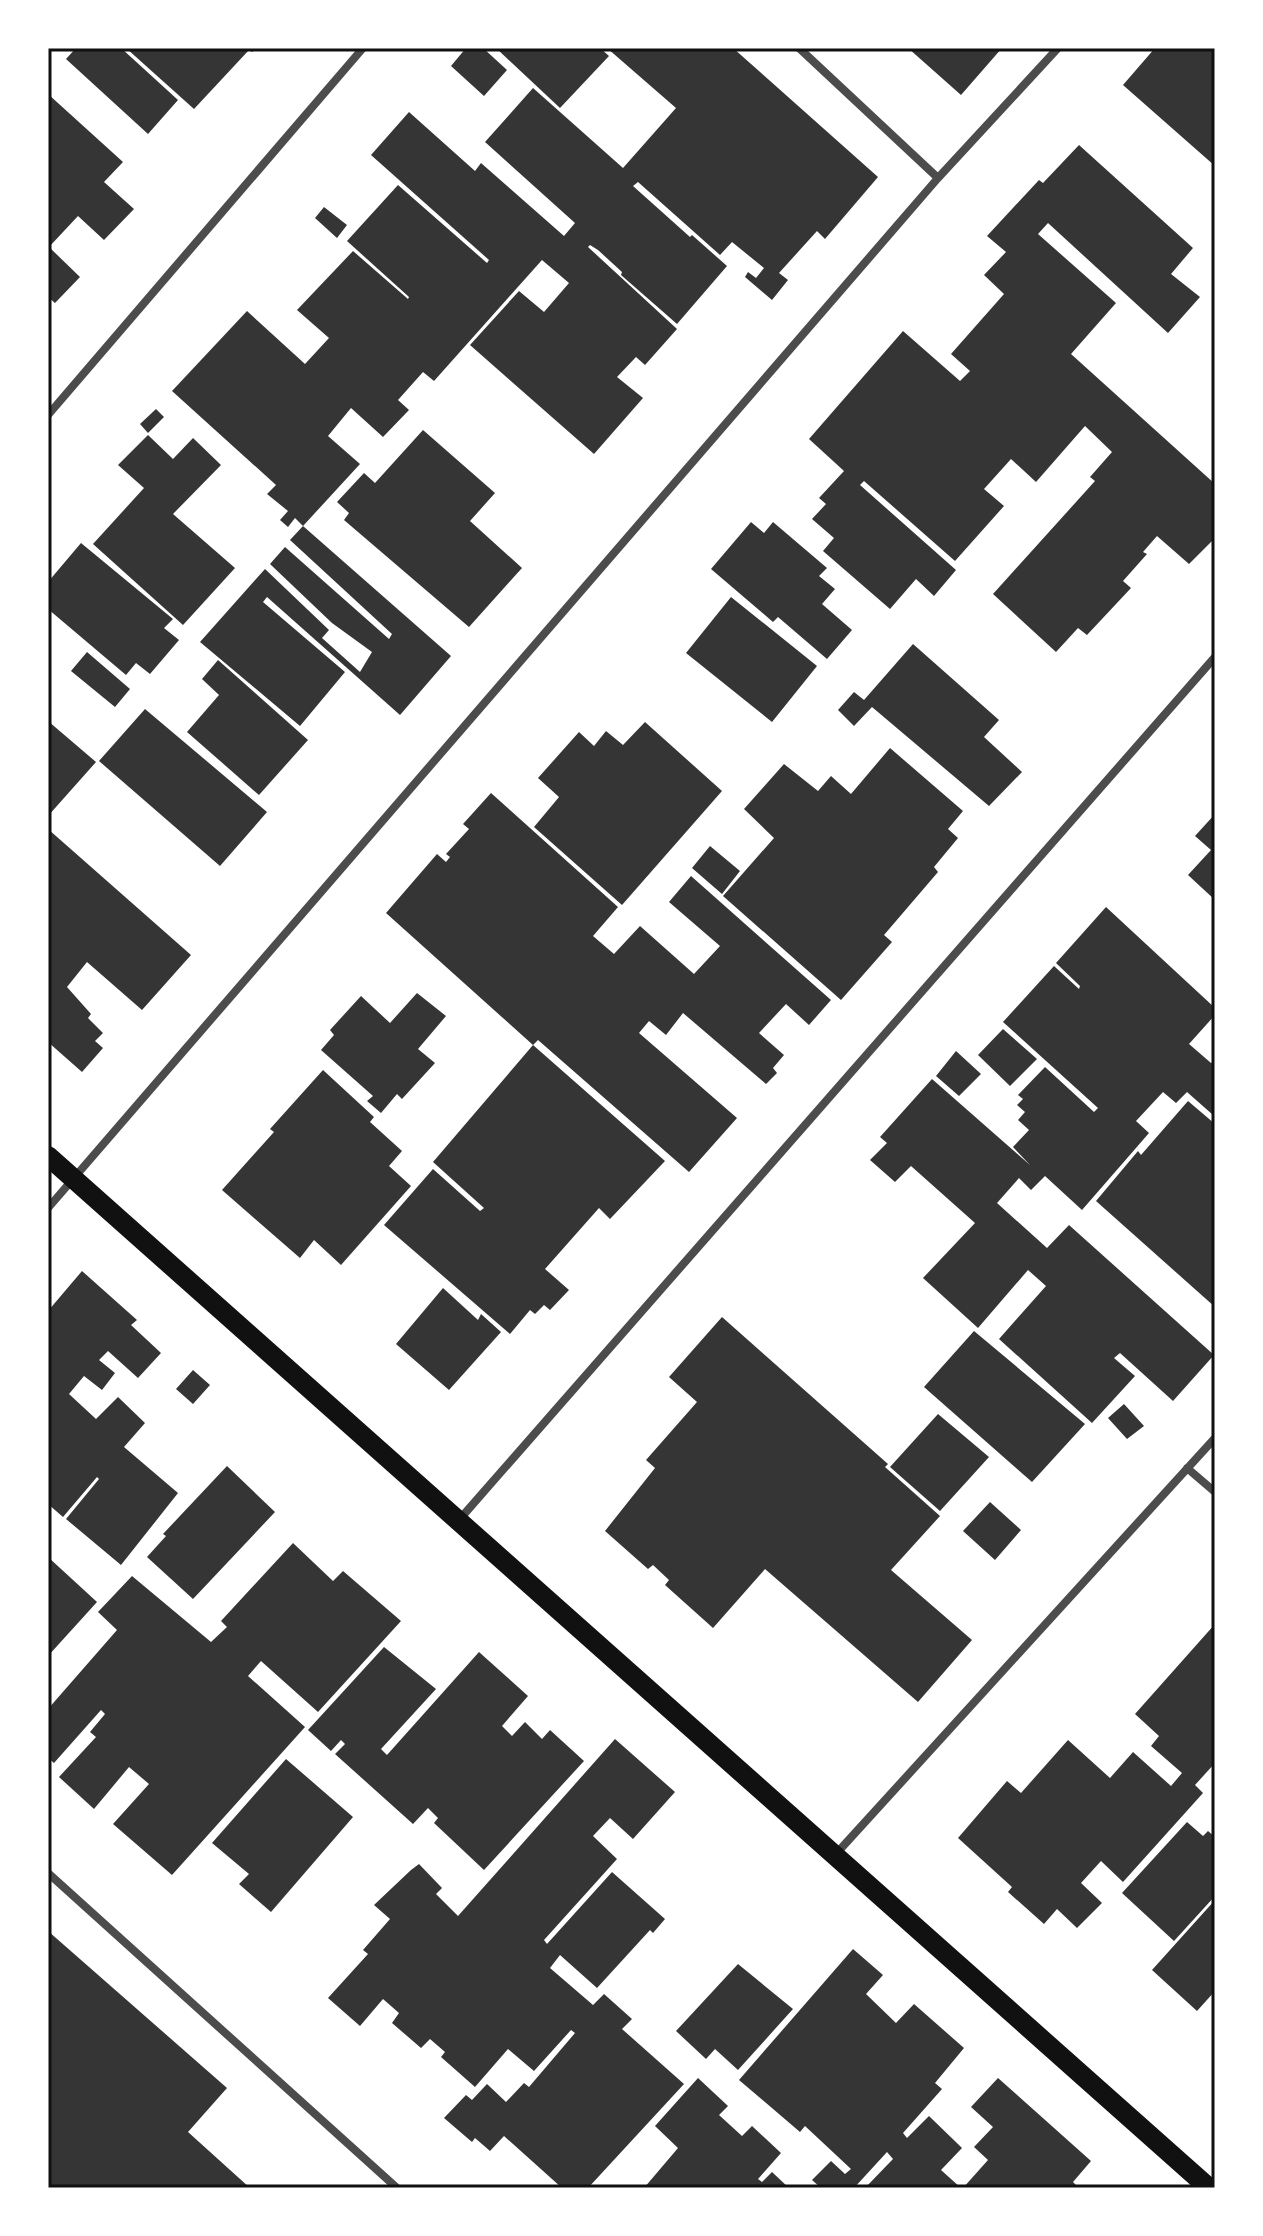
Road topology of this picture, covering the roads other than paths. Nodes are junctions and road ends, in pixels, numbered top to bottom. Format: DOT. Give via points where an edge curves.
graph roads {
  1 [pos="363,48"];
  2 [pos="799,48"];
  3 [pos="1058,48"];
  4 [pos="938,178"];
  5 [pos="48,415"];
  6 [pos="1215,657"];
  7 [pos="48,1156"];
  8 [pos="74,1179"];
  9 [pos="48,1208"];
  10 [pos="1215,1438"];
  11 [pos="1187,1468"];
  12 [pos="1215,1492"];
  13 [pos="459,1520"];
  14 [pos="834,1856"];
  15 [pos="48,1873"];
  16 [pos="397,2188"];
  17 [pos="1209,2188"];
  1 -- 5 [label="street"];
  2 -- 4 [label="street"];
  3 -- 4 [label="street"];
  4 -- 8 [label="street"];
  6 -- 13 [label="street"];
  7 -- 8 [label="main road"];
  8 -- 9 [label="street"];
  8 -- 13 [label="main road"];
  10 -- 11 [label="street"];
  11 -- 12 [label="street"];
  11 -- 14 [label="street"];
  13 -- 14 [label="main road"];
  14 -- 17 [label="main road"];
  15 -- 16 [label="street"];
}
